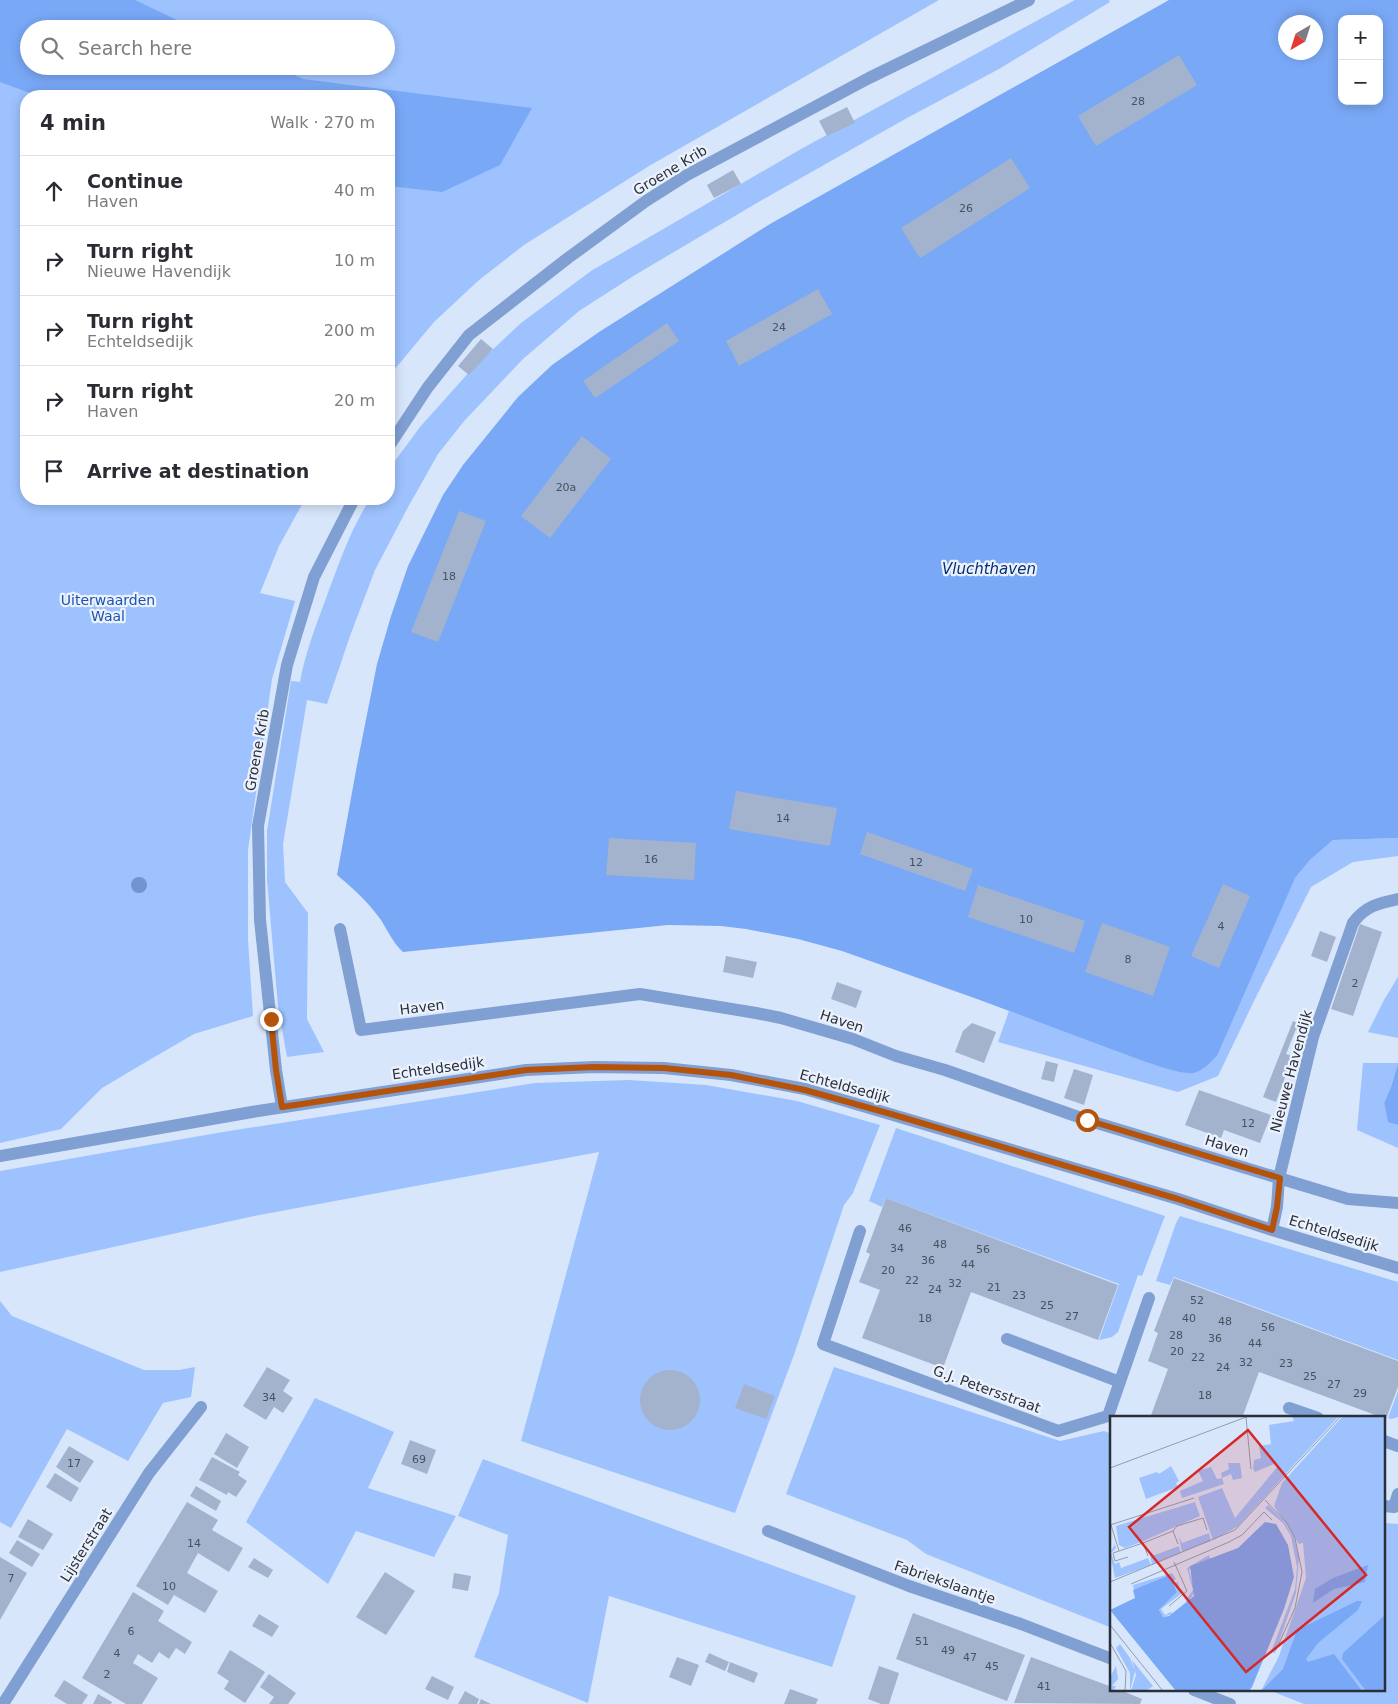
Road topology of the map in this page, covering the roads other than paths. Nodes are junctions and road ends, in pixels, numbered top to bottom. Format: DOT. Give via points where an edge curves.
graph roads {
  1 [pos="1029,0"];
  2 [pos="395,437"];
  3 [pos="351,505"];
  4 [pos="1398,899"];
  5 [pos="340,929"];
  6 [pos="282,1107"];
  7 [pos="0,1156"];
  8 [pos="1280,1178"];
  9 [pos="1398,1203"];
  10 [pos="1272,1230"];
  11 [pos="860,1231"];
  12 [pos="1398,1268"];
  13 [pos="1149,1298"];
  14 [pos="1007,1339"];
  15 [pos="1120,1382"];
  16 [pos="201,1407"];
  17 [pos="1289,1408"];
  18 [pos="1111,1416"];
  19 [pos="1312,1416"];
  20 [pos="1110,1417"];
  21 [pos="1386,1442"];
  22 [pos="1398,1446"];
  23 [pos="1398,1494"];
  24 [pos="1392,1507"];
  25 [pos="768,1532"];
  26 [pos="1110,1658"];
  27 [pos="1199,1692"];
  28 [pos="3,1704"];
  29 [pos="1230,1704"];
  1 -- 2 [label="street, Groene Krib" via="869,78 687,175 646,201 468,335"];
  3 -- 6 [label="street, Groene Krib" via="314,577 287,665 258,826 260,920"];
  4 -- 8 [label="street, Nieuwe Havendijk" via="1379,903 1361,912 1353,923 1313,1037"];
  5 -- 8 [label="street, Haven" via="361,1030 640,994 790,1020 1087,1120"];
  6 -- 7 [label="street, Echteldsedijk"];
  6 -- 10 [label="street, Echteldsedijk" via="526,1070 664,1068 731,1075 805,1090 891,1114"];
  8 -- 9 [label="street, Haven" via="1348,1198"];
  8 -- 10 [label="street, Nieuwe Havendijk"];
  10 -- 12 [label="street, Echteldsedijk"];
  11 -- 20 [label="street, G.J. Petersstraat" via="823,1344 1058,1431"];
  13 -- 15 [label="street, G.J. Petersstraat"];
  14 -- 15 [label="street"];
  15 -- 18 [label="street, G.J. Petersstraat"];
  16 -- 28 [label="street, Lijsterstraat" via="149,1473"];
  17 -- 19 [label="street"];
  21 -- 22 [label="street"];
  23 -- 24 [label="street"];
  25 -- 26 [label="street, Fabriekslaantje"];
  27 -- 29 [label="street"];
}
